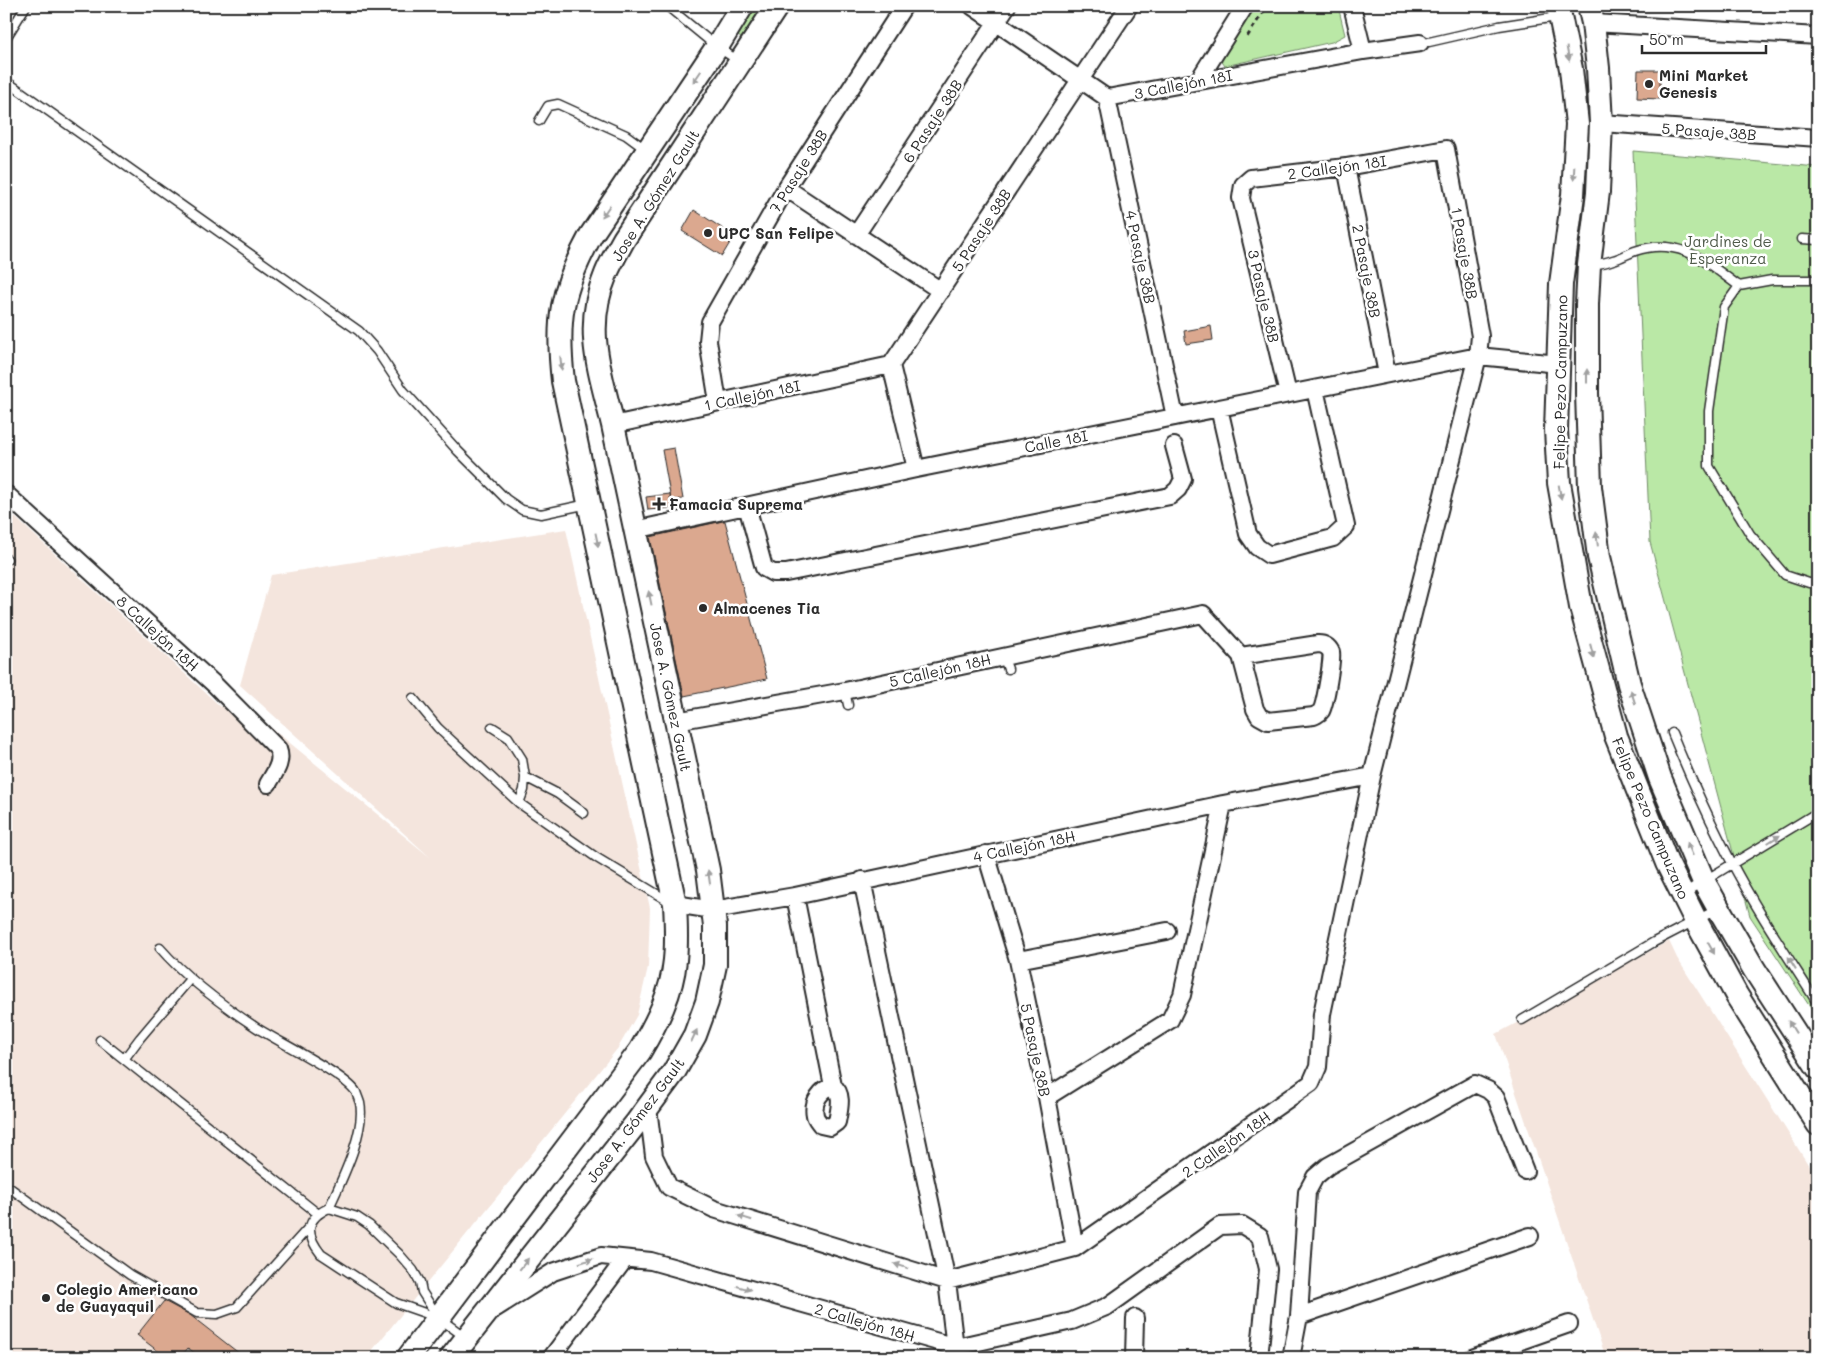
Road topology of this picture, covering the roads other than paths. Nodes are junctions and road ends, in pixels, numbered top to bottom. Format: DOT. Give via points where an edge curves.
graph roads {
  1 [pos="26,6"];
  2 [pos="667,6"];
  3 [pos="742,6"];
  4 [pos="777,6"];
  5 [pos="904,6"];
  6 [pos="972,6"];
  7 [pos="1007,6"];
  8 [pos="1129,6"];
  9 [pos="1244,6"];
  10 [pos="1352,6"];
  11 [pos="1559,11"];
  12 [pos="1591,14"];
  13 [pos="996,22"];
  14 [pos="1818,36"];
  15 [pos="6,38"];
  16 [pos="1424,43"];
  17 [pos="717,46"];
  18 [pos="1363,51"];
  19 [pos="740,62"];
  20 [pos="1080,80"];
  21 [pos="1198,81"];
  22 [pos="6,82"];
  23 [pos="1107,98"];
  24 [pos="539,121"];
  25 [pos="1601,123"];
  26 [pos="1818,138"];
  27 [pos="1446,149"];
  28 [pos="647,150"];
  29 [pos="1346,167"];
  30 [pos="786,188"];
  31 [pos="1242,198"];
  32 [pos="856,235"];
  33 [pos="1802,239"];
  34 [pos="1818,240"];
  35 [pos="1590,265"];
  36 [pos="1818,280"];
  37 [pos="1739,286"];
  38 [pos="941,291"];
  39 [pos="1478,356"];
  40 [pos="1559,364"];
  41 [pos="892,365"];
  42 [pos="1387,374"];
  43 [pos="1315,389"];
  44 [pos="1288,394"];
  45 [pos="718,402"];
  46 [pos="1219,408"];
  47 [pos="1175,417"];
  48 [pos="612,425"];
  49 [pos="1174,446"];
  50 [pos="916,469"];
  51 [pos="6,494"];
  52 [pos="589,504"];
  53 [pos="746,506"];
  54 [pos="635,530"];
  55 [pos="1818,583"];
  56 [pos="1241,656"];
  57 [pos="413,698"];
  58 [pos="676,721"];
  59 [pos="492,727"];
  60 [pos="1672,733"];
  61 [pos="1372,776"];
  62 [pos="525,777"];
  63 [pos="268,784"];
  64 [pos="519,804"];
  65 [pos="1223,804"];
  66 [pos="1818,812"];
  67 [pos="584,813"];
  68 [pos="986,854"];
  69 [pos="1733,864"];
  70 [pos="862,880"];
  71 [pos="1704,882"];
  72 [pos="1682,894"];
  73 [pos="795,896"];
  74 [pos="676,904"];
  75 [pos="1719,909"];
  76 [pos="713,910"];
  77 [pos="1696,922"];
  78 [pos="1167,931"];
  79 [pos="160,948"];
  80 [pos="1018,960"];
  81 [pos="190,979"];
  82 [pos="1818,1004"];
  83 [pos="1522,1020"];
  84 [pos="100,1040"];
  85 [pos="125,1058"];
  86 [pos="1318,1067"];
  87 [pos="1818,1068"];
  88 [pos="832,1086"];
  89 [pos="1046,1097"];
  90 [pos="648,1108"];
  91 [pos="1818,1124"];
  92 [pos="1525,1171"];
  93 [pos="10,1188"];
  94 [pos="329,1208"];
  95 [pos="318,1213"];
  96 [pos="310,1226"];
  97 [pos="1530,1236"];
  98 [pos="1074,1248"];
  99 [pos="625,1259"];
  100 [pos="947,1281"];
  101 [pos="1299,1316"];
  102 [pos="482,1317"];
  103 [pos="439,1318"];
  104 [pos="1135,1318"];
  105 [pos="1569,1324"];
  106 [pos="467,1338"];
  107 [pos="956,1352"];
  108 [pos="408,1358"];
  109 [pos="451,1358"];
  110 [pos="551,1358"];
  111 [pos="1134,1358"];
  112 [pos="1259,1358"];
  113 [pos="1291,1358"];
  114 [pos="1472,1358"];
  1 -- 15 [label="lane"];
  2 -- 17 [label="lane"];
  3 -- 17 [label="main road, Jose A. Gómez Gault"];
  4 -- 19 [label="main road, Jose A. Gómez Gault"];
  5 -- 30 [label="street, 7 Pasaje 38B"];
  6 -- 13 [label="street"];
  7 -- 13 [label="street, 6 Pasaje 38B"];
  8 -- 20 [label="street, 5 Pasaje 38B"];
  9 -- 21 [label="street"];
  10 -- 18 [label="street"];
  11 -- 16 [label="lane"];
  11 -- 40 [label="main road, Felipe Pezo Campuzano, one-way" via="1571,69 1577,124 1573,195 1561,284"];
  12 -- 14 [label="street"];
  12 -- 25 [label="main road, Felipe Pezo Campuzano"];
  13 -- 20 [label="street"];
  13 -- 32 [label="street, 6 Pasaje 38B"];
  16 -- 18 [label="street, 3 Callejón 18I"];
  17 -- 19 [label="lane"];
  17 -- 28 [label="main road, Jose A. Gómez Gault, one-way"];
  18 -- 21 [label="street, 3 Callejón 18I"];
  19 -- 48 [label="main road, Jose A. Gómez Gault" via="624,239 606,274 597,302 594,330"];
  20 -- 23 [label="street"];
  20 -- 38 [label="street, 5 Pasaje 38B"];
  21 -- 23 [label="street, 3 Callejón 18I"];
  22 -- 52 [label="lane" via="360,331 403,390 506,499 522,510 541,514"];
  23 -- 47 [label="street, 4 Pasaje 38B"];
  24 -- 28 [label="lane" via="548,106 558,104 626,135"];
  25 -- 26 [label="street, 5 Pasaje 38B"];
  25 -- 35 [label="main road, Felipe Pezo Campuzano"];
  27 -- 29 [label="street, 2 Callejón 18I"];
  27 -- 39 [label="street, 1 Pasaje 38B" via="1480,336"];
  28 -- 52 [label="main road, Jose A. Gómez Gault, one-way" via="576,262 560,318 563,382"];
  29 -- 31 [label="street, 2 Callejón 18I" via="1251,178 1243,185"];
  29 -- 42 [label="street, 2 Pasaje 38B"];
  30 -- 32 [label="street"];
  30 -- 45 [label="street, 7 Pasaje 38B" via="710,322 708,341"];
  31 -- 44 [label="street, 3 Pasaje 38B"];
  32 -- 38 [label="street"];
  33 -- 34 [label="lane"];
  35 -- 37 [label="lane" via="1662,246 1682,249"];
  71 -- 35 [label="main road, Felipe Pezo Campuzano, one-way" via="1660,778 1629,684 1599,557 1590,488 1587,403"];
  36 -- 37 [label="lane" via="1772,280"];
  37 -- 55 [label="lane" via="1724,307 1709,411 1709,466 1750,534 1785,575"];
  38 -- 41 [label="street, 5 Pasaje 38B"];
  39 -- 40 [label="street, Calle 18I"];
  39 -- 42 [label="street, Calle 18I"];
  39 -- 61 [label="street, 1 Pasaje 38B"];
  40 -- 72 [label="main road, Felipe Pezo Campuzano, one-way" via="1556,430 1559,483 1581,607 1616,736"];
  41 -- 45 [label="street, 1 Callejón 18I"];
  41 -- 50 [label="street"];
  42 -- 43 [label="street, Calle 18I"];
  43 -- 44 [label="street, Calle 18I"];
  43 -- 46 [label="street" via="1346,526 1333,538 1269,555 1257,547 1248,534"];
  44 -- 46 [label="street, Calle 18I"];
  45 -- 48 [label="street, 1 Callejón 18I"];
  46 -- 47 [label="street, Calle 18I"];
  47 -- 50 [label="street, Calle 18I"];
  48 -- 54 [label="main road, Jose A. Gómez Gault"];
  49 -- 53 [label="street" via="1183,479 1170,496 786,572 773,573 764,568"];
  50 -- 53 [label="street, Calle 18I"];
  51 -- 63 [label="street, 8 Callejón 18H" via="214,684 278,749 280,763"];
  52 -- 74 [label="main road, Jose A. Gómez Gault, one-way"];
  53 -- 54 [label="street, Calle 18I"];
  58 -- 54 [label="main road, Jose A. Gómez Gault, one-way"];
  56 -- 56 [label="street" via="1259,716 1268,721 1314,716 1321,712 1332,656 1326,646 1318,644"];
  56 -- 58 [label="street, 5 Callejón 18H" via="1203,614 847,698"];
  57 -- 64 [label="lane" via="438,728"];
  76 -- 58 [label="main road, Jose A. Gómez Gault, one-way" via="708,870"];
  59 -- 62 [label="lane" via="508,737 522,759"];
  60 -- 69 [label="lane" via="1697,795"];
  61 -- 65 [label="street, 4 Callejón 18H"];
  61 -- 86 [label="street, 1 Pasaje 38B" via="1322,1014"];
  62 -- 64 [label="lane"];
  62 -- 67 [label="lane" via="558,794"];
  64 -- 74 [label="lane" via="597,858"];
  65 -- 68 [label="street, 4 Callejón 18H"];
  65 -- 89 [label="street" via="1182,995 1170,1020"];
  69 -- 66 [label="lane, one-way"];
  68 -- 70 [label="street, 4 Callejón 18H"];
  68 -- 80 [label="street, 5 Pasaje 38B"];
  69 -- 71 [label="lane"];
  82 -- 69 [label="lane, one-way"];
  70 -- 73 [label="street, 4 Callejón 18H"];
  70 -- 100 [label="street"];
  71 -- 72 [label="lane"];
  71 -- 75 [label="main road, Felipe Pezo Campuzano"];
  72 -- 77 [label="main road, Felipe Pezo Campuzano"];
  73 -- 76 [label="street, 4 Callejón 18H"];
  73 -- 88 [label="street"];
  74 -- 76 [label="street, 4 Callejón 18H"];
  74 -- 103 [label="main road, Jose A. Gómez Gault" via="675,961 659,1018 640,1051"];
  75 -- 77 [label="lane"];
  87 -- 75 [label="main road, Felipe Pezo Campuzano, one-way"];
  90 -- 76 [label="main road, Jose A. Gómez Gault, one-way" via="695,1035 707,1002 715,966"];
  77 -- 83 [label="lane" via="1654,942"];
  77 -- 91 [label="main road, Felipe Pezo Campuzano, one-way" via="1737,996"];
  78 -- 80 [label="street"];
  79 -- 81 [label="lane"];
  80 -- 89 [label="street, 5 Pasaje 38B"];
  81 -- 85 [label="lane"];
  81 -- 94 [label="lane" via="257,1028 338,1076 356,1091 360,1104 358,1134 344,1177"];
  84 -- 85 [label="lane"];
  85 -- 95 [label="lane"];
  86 -- 98 [label="street, 2 Callejón 18H" via="1315,1078 1306,1088"];
  89 -- 98 [label="street, 5 Pasaje 38B"];
  100 -- 90 [label="street, one-way" via="714,1209 668,1187 654,1156"];
  102 -- 90 [label="main road, Jose A. Gómez Gault, one-way"];
  92 -- 101 [label="street" via="1496,1097 1475,1084 1328,1166 1315,1177 1307,1192"];
  93 -- 96 [label="lane" via="130,1275 197,1312 217,1314 237,1307"];
  94 -- 95 [label="lane"];
  94 -- 103 [label="lane" via="358,1217 399,1254 413,1270 422,1292"];
  95 -- 96 [label="lane"];
  96 -- 103 [label="lane" via="313,1244 322,1254 396,1303"];
  97 -- 101 [label="street"];
  98 -- 100 [label="street, 2 Callejón 18H"];
  102 -- 99 [label="street, 2 Callejón 18H, one-way" via="553,1272 601,1256"];
  99 -- 107 [label="street, 2 Callejón 18H, one-way" via="651,1261"];
  99 -- 110 [label="street"];
  100 -- 107 [label="street"];
  101 -- 113 [label="street"];
  102 -- 106 [label="main road, Jose A. Gómez Gault"];
  103 -- 106 [label="lane"];
  103 -- 108 [label="main road, Jose A. Gómez Gault"];
  104 -- 111 [label="street"];
  105 -- 114 [label="street"];
  106 -- 109 [label="main road, Jose A. Gómez Gault"];
  107 -- 112 [label="street, 2 Callejón 18H" via="1072,1321 1108,1306 1220,1226 1242,1225 1260,1236 1268,1269"];
}
